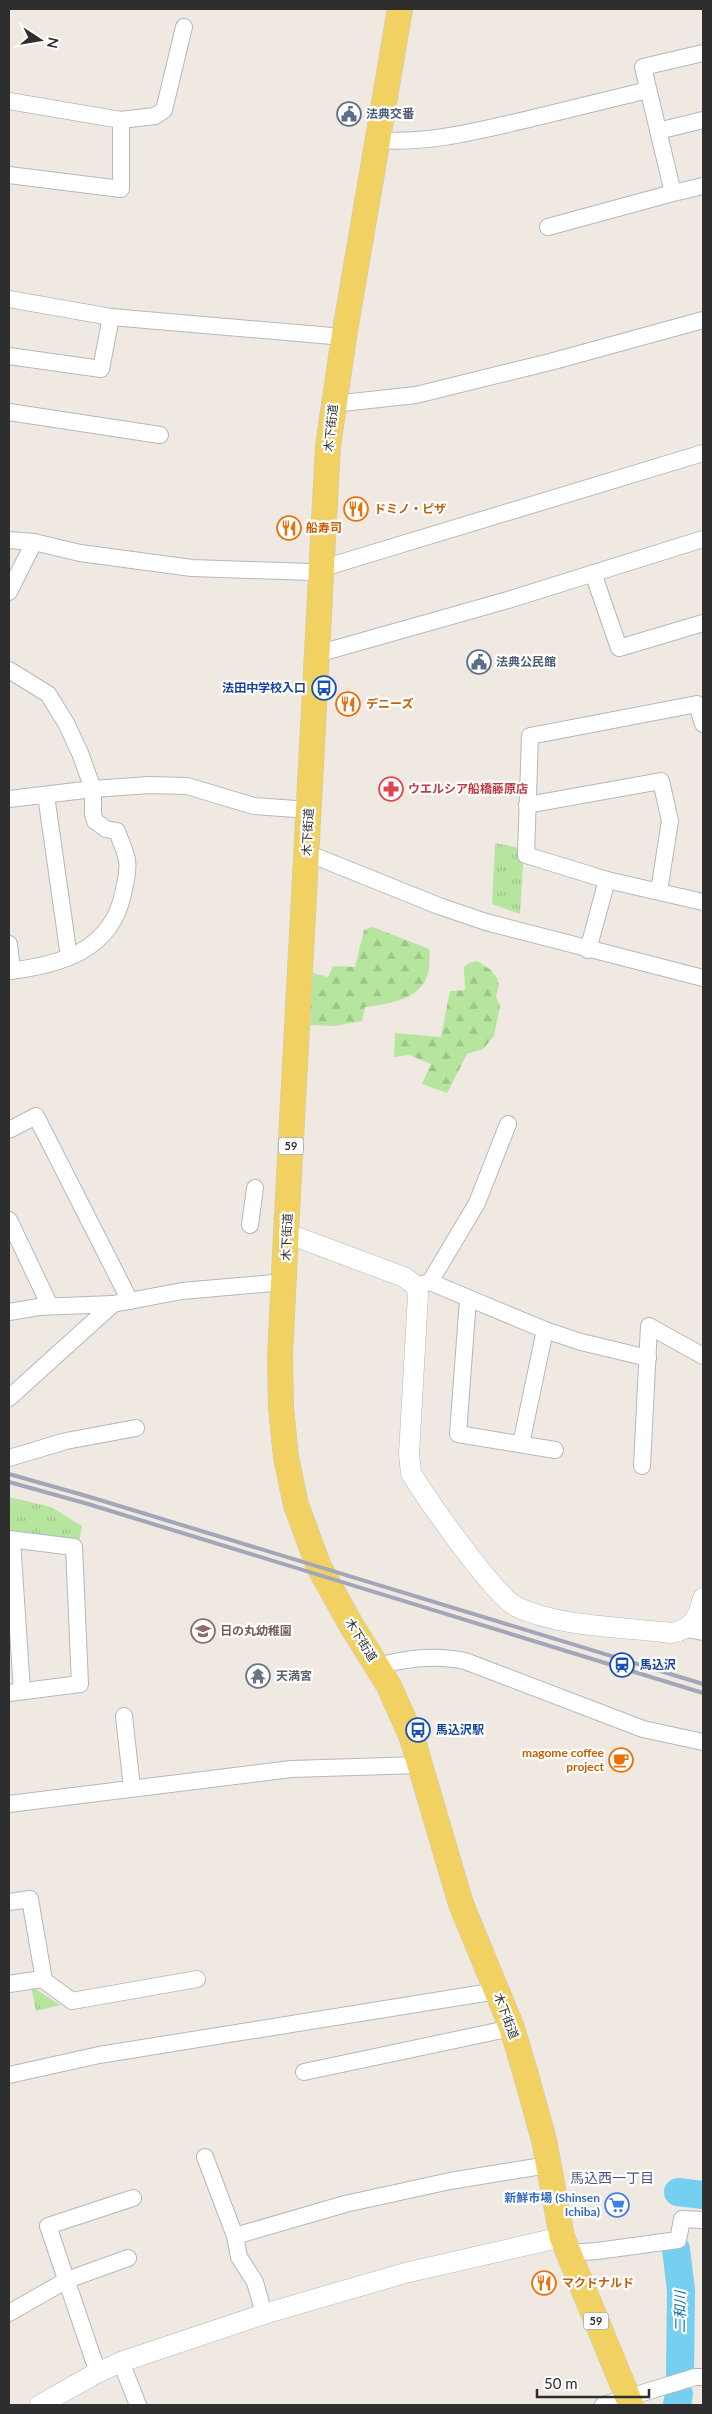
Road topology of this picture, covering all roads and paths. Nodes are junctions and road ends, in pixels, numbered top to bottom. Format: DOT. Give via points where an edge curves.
graph roads {
  1 [pos="400,9"];
  2 [pos="184,27"];
  3 [pos="703,53"];
  4 [pos="648,90"];
  5 [pos="9,101"];
  6 [pos="121,120"];
  7 [pos="703,120"];
  8 [pos="658,130"];
  9 [pos="378,140"];
  10 [pos="9,175"];
  11 [pos="703,186"];
  12 [pos="673,193"];
  13 [pos="548,227"];
  14 [pos="9,299"];
  15 [pos="111,317"];
  16 [pos="703,320"];
  17 [pos="344,337"];
  18 [pos="9,356"];
  19 [pos="333,404"];
  20 [pos="9,412"];
  21 [pos="160,435"];
  22 [pos="703,454"];
  23 [pos="703,539"];
  24 [pos="9,540"];
  25 [pos="34,542"];
  26 [pos="320,568"];
  27 [pos="593,574"];
  28 [pos="9,592"];
  29 [pos="703,623"];
  30 [pos="317,654"];
  31 [pos="9,670"];
  32 [pos="703,724"];
  33 [pos="93,789"];
  34 [pos="46,795"];
  35 [pos="9,799"];
  36 [pos="528,805"];
  37 [pos="310,810"];
  38 [pos="307,853"];
  39 [pos="607,880"];
  40 [pos="659,891"];
  41 [pos="703,902"];
  42 [pos="9,944"];
  43 [pos="588,950"];
  44 [pos="69,957"];
  45 [pos="10,971"];
  46 [pos="703,978"];
  47 [pos="508,1124"];
  48 [pos="9,1130"];
  49 [pos="255,1188"];
  50 [pos="9,1220"];
  51 [pos="250,1225"];
  52 [pos="286,1233"];
  53 [pos="286,1282"];
  54 [pos="423,1284"];
  55 [pos="468,1299"];
  56 [pos="130,1301"];
  57 [pos="113,1304"];
  58 [pos="50,1306"];
  59 [pos="9,1312"];
  60 [pos="545,1330"];
  61 [pos="703,1356"];
  62 [pos="648,1358"];
  63 [pos="9,1398"];
  64 [pos="136,1428"];
  65 [pos="522,1444"];
  66 [pos="555,1450"];
  67 [pos="9,1458"];
  68 [pos="642,1466"];
  69 [pos="10,1539"];
  70 [pos="703,1598"];
  71 [pos="695,1631"];
  72 [pos="377,1666"];
  73 [pos="15,1692"];
  74 [pos="124,1716"];
  75 [pos="703,1742"];
  76 [pos="420,1765"];
  77 [pos="132,1788"];
  78 [pos="9,1804"];
  79 [pos="9,1902"];
  80 [pos="44,1980"];
  81 [pos="197,1980"];
  82 [pos="9,1984"];
  83 [pos="496,1991"];
  84 [pos="512,2028"];
  85 [pos="304,2072"];
  86 [pos="9,2075"];
  87 [pos="205,2157"];
  88 [pos="548,2165"];
  89 [pos="133,2198"];
  90 [pos="703,2220"];
  91 [pos="235,2236"];
  92 [pos="564,2245"];
  93 [pos="128,2258"];
  94 [pos="66,2280"];
  95 [pos="9,2313"];
  96 [pos="264,2314"];
  97 [pos="121,2362"];
  98 [pos="98,2373"];
  99 [pos="703,2377"];
  100 [pos="629,2401"];
  101 [pos="40,2405"];
  102 [pos="138,2405"];
  103 [pos="603,2405"];
  1 -- 9 [label="main road, 木下街道 / 59"];
  2 -- 6 [label="street" via="164,110 155,116"];
  3 -- 4 [label="street" via="643,67"];
  4 -- 8 [label="street"];
  4 -- 9 [label="street" via="437,139"];
  5 -- 6 [label="street"];
  6 -- 10 [label="street" via="121,189"];
  7 -- 8 [label="street"];
  8 -- 12 [label="street"];
  9 -- 17 [label="main road, 木下街道 / 59"];
  11 -- 12 [label="street"];
  12 -- 13 [label="street"];
  14 -- 15 [label="street"];
  15 -- 17 [label="street"];
  15 -- 18 [label="street" via="101,369"];
  16 -- 19 [label="street" via="416,395"];
  17 -- 19 [label="main road, 木下街道 / 59"];
  19 -- 26 [label="main road, 木下街道 / 59"];
  20 -- 21 [label="street"];
  22 -- 26 [label="street"];
  23 -- 27 [label="street"];
  24 -- 25 [label="street"];
  25 -- 26 [label="street" via="80,553 192,568 310,572"];
  25 -- 28 [label="street"];
  26 -- 30 [label="main road, 木下街道 / 59"];
  27 -- 29 [label="street" via="619,648"];
  27 -- 30 [label="street"];
  30 -- 37 [label="main road, 木下街道 / 59"];
  31 -- 33 [label="street" via="48,694 66,723"];
  32 -- 36 [label="street" via="697,704 530,736"];
  33 -- 34 [label="street"];
  33 -- 37 [label="street" via="186,786 254,806"];
  33 -- 44 [label="street" via="93,814 106,829 117,831 128,861 127,873 121,903 109,929 98,940"];
  34 -- 35 [label="street"];
  34 -- 44 [label="street"];
  36 -- 39 [label="street" via="526,855"];
  36 -- 40 [label="street" via="661,781 670,821"];
  37 -- 38 [label="main road, 木下街道 / 59"];
  38 -- 43 [label="street" via="454,912"];
  38 -- 52 [label="main road, 木下街道 / 59"];
  39 -- 40 [label="street"];
  39 -- 43 [label="street"];
  40 -- 41 [label="street"];
  42 -- 45 [label="street"];
  43 -- 46 [label="street"];
  44 -- 45 [label="street" via="52,964"];
  47 -- 54 [label="street" via="477,1203"];
  48 -- 56 [label="street" via="36,1116"];
  49 -- 51 [label="street"];
  50 -- 58 [label="street"];
  52 -- 53 [label="main road, 木下街道 / 59"];
  52 -- 54 [label="street"];
  53 -- 56 [label="street" via="182,1292"];
  53 -- 72 [label="main road, 木下街道 / 59" via="280,1357 281,1408 291,1485 319,1567"];
  54 -- 55 [label="street"];
  54 -- 71 [label="street" via="418,1295 409,1466 497,1591 516,1607 561,1620 671,1633"];
  55 -- 60 [label="street"];
  55 -- 65 [label="street" via="458,1434"];
  56 -- 57 [label="street"];
  57 -- 58 [label="street"];
  57 -- 63 [label="street"];
  58 -- 59 [label="street"];
  60 -- 62 [label="street"];
  60 -- 65 [label="street"];
  61 -- 62 [label="street" via="649,1326"];
  62 -- 68 [label="street"];
  64 -- 67 [label="street" via="66,1441"];
  65 -- 66 [label="street"];
  69 -- 73 [label="street"];
  69 -- 73 [label="street" via="74,1547 80,1684"];
  70 -- 71 [label="street"];
  72 -- 75 [label="street" via="426,1657 450,1657 643,1729"];
  72 -- 76 [label="main road, 木下街道 / 59" via="400,1705"];
  74 -- 77 [label="street"];
  76 -- 77 [label="street" via="291,1769"];
  76 -- 83 [label="main road, 木下街道 / 59" via="462,1904"];
  77 -- 78 [label="street"];
  79 -- 80 [label="street" via="30,1899"];
  80 -- 81 [label="street" via="72,2001"];
  80 -- 82 [label="street"];
  83 -- 84 [label="main road, 木下街道 / 59"];
  83 -- 86 [label="street" via="99,2055"];
  84 -- 85 [label="street"];
  84 -- 88 [label="main road, 木下街道 / 59"];
  87 -- 91 [label="street"];
  88 -- 91 [label="street" via="450,2181 345,2204"];
  88 -- 92 [label="main road, 木下街道 / 59"];
  89 -- 94 [label="street" via="48,2226"];
  90 -- 92 [label="street" via="682,2219 678,2240 597,2251"];
  91 -- 96 [label="street" via="238,2257 255,2282"];
  92 -- 96 [label="street" via="405,2273"];
  92 -- 100 [label="main road, 木下街道 / 59"];
  93 -- 94 [label="street"];
  94 -- 95 [label="street"];
  94 -- 98 [label="street"];
  96 -- 97 [label="street"];
  97 -- 98 [label="street"];
  97 -- 102 [label="street"];
  98 -- 101 [label="street"];
  99 -- 100 [label="street"];
  100 -- 103 [label="street"];
}
